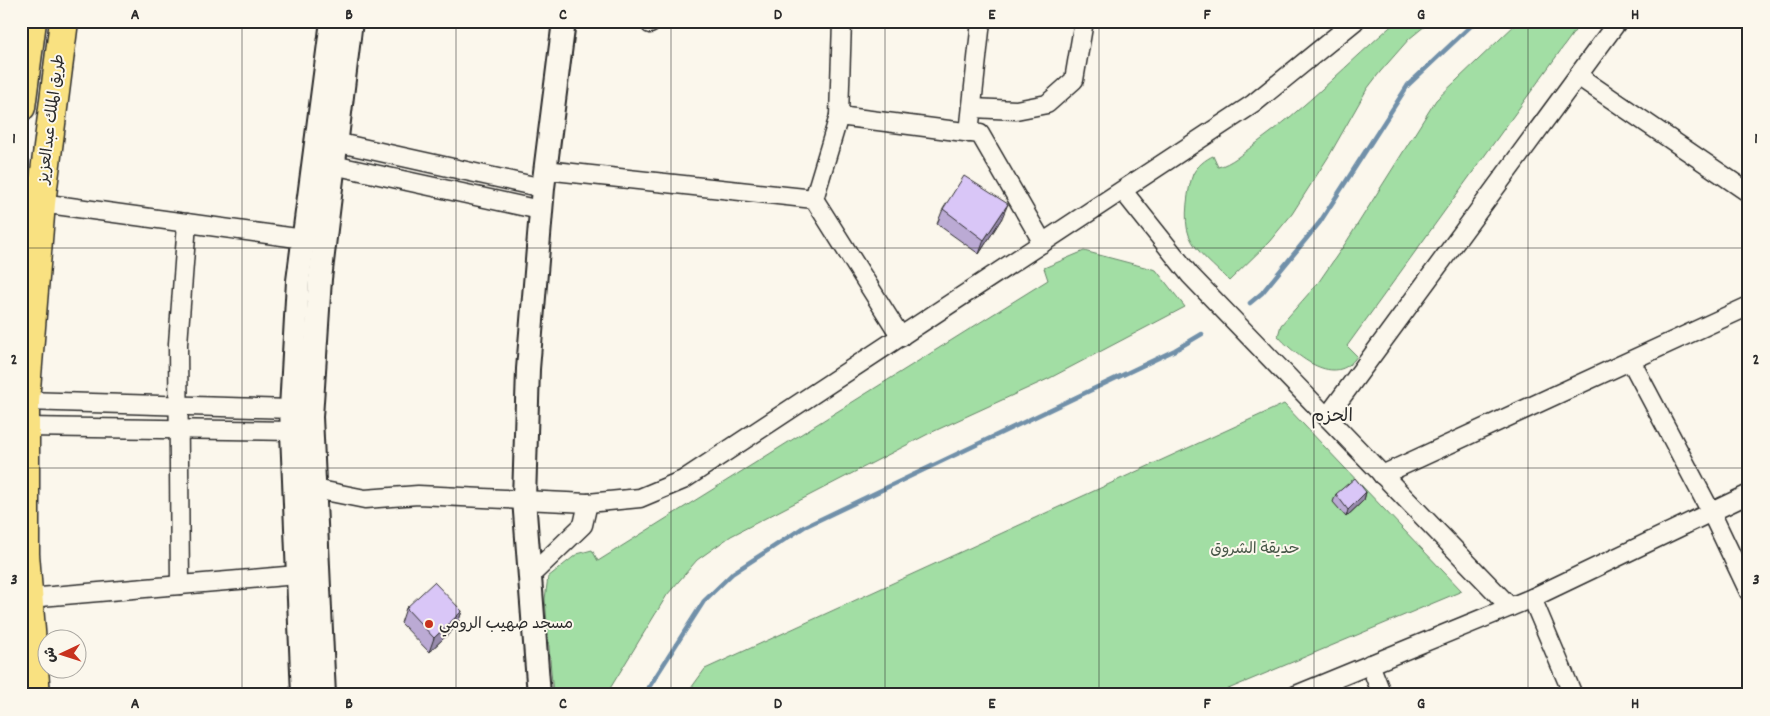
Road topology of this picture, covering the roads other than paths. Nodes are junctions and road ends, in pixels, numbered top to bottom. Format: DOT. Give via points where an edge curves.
graph roads {
  1 [pos="32,21"];
  2 [pos="64,21"];
  3 [pos="332,21"];
  4 [pos="351,21"];
  5 [pos="564,21"];
  6 [pos="842,21"];
  7 [pos="981,21"];
  8 [pos="1084,21"];
  9 [pos="1355,21"];
  10 [pos="1618,21"];
  11 [pos="1578,76"];
  12 [pos="21,107"];
  13 [pos="972,108"];
  14 [pos="838,116"];
  15 [pos="969,133"];
  16 [pos="335,142"];
  17 [pos="333,165"];
  18 [pos="544,179"];
  19 [pos="1122,191"];
  20 [pos="1749,193"];
  21 [pos="814,199"];
  22 [pos="41,203"];
  23 [pos="540,210"];
  24 [pos="187,223"];
  25 [pos="304,239"];
  26 [pos="1043,243"];
  27 [pos="1749,306"];
  28 [pos="900,337"];
  29 [pos="1631,361"];
  30 [pos="178,406"];
  31 [pos="25,414"];
  32 [pos="1327,417"];
  33 [pos="292,420"];
  34 [pos="179,429"];
  35 [pos="1382,475"];
  36 [pos="315,489"];
  37 [pos="1749,494"];
  38 [pos="524,499"];
  39 [pos="588,503"];
  40 [pos="1712,512"];
  41 [pos="297,575"];
  42 [pos="530,576"];
  43 [pos="180,585"];
  44 [pos="1749,592"];
  45 [pos="29,598"];
  46 [pos="1532,598"];
  47 [pos="1510,607"];
  48 [pos="1370,664"];
  49 [pos="36,695"];
  50 [pos="303,695"];
  51 [pos="324,695"];
  52 [pos="539,695"];
  53 [pos="1296,695"];
  54 [pos="1382,695"];
  55 [pos="1573,695"];
  1 -- 12 [label="highway, طريق الملك عبدالعزيز"];
  2 -- 22 [label="highway, طريق الملك عبدالعزيز"];
  3 -- 25 [label="street"];
  4 -- 16 [label="street"];
  5 -- 18 [label="street"];
  6 -- 14 [label="street"];
  7 -- 13 [label="street"];
  8 -- 13 [label="street" via="1074,80 1048,104 1016,110"];
  9 -- 19 [label="street" via="1253,104"];
  10 -- 11 [label="street"];
  11 -- 20 [label="street"];
  11 -- 32 [label="street"];
  13 -- 15 [label="street"];
  14 -- 15 [label="street"];
  14 -- 21 [label="street"];
  15 -- 26 [label="street" via="980,134"];
  16 -- 17 [label="street"];
  16 -- 18 [label="street"];
  17 -- 23 [label="street"];
  17 -- 36 [label="street" via="320,279 311,417"];
  18 -- 21 [label="street"];
  18 -- 23 [label="street"];
  19 -- 26 [label="street"];
  19 -- 32 [label="street" via="1190,275"];
  21 -- 28 [label="street"];
  22 -- 24 [label="street"];
  22 -- 31 [label="highway, طريق الملك عبدالعزيز"];
  23 -- 38 [label="street" via="528,370"];
  24 -- 25 [label="street"];
  24 -- 30 [label="street" via="178,344"];
  25 -- 33 [label="street" via="298,281"];
  26 -- 28 [label="street"];
  27 -- 29 [label="street"];
  28 -- 39 [label="street" via="683,480 640,498"];
  29 -- 35 [label="street"];
  29 -- 40 [label="street"];
  30 -- 31 [label="street"];
  30 -- 33 [label="street"];
  30 -- 34 [label="street"];
  31 -- 34 [label="street"];
  31 -- 45 [label="highway, طريق الملك عبدالعزيز" via="25,554"];
  32 -- 35 [label="street"];
  33 -- 34 [label="street"];
  33 -- 41 [label="street"];
  34 -- 43 [label="street"];
  35 -- 47 [label="street"];
  36 -- 38 [label="street" via="365,499 418,495"];
  36 -- 51 [label="street"];
  37 -- 40 [label="street"];
  38 -- 39 [label="street"];
  38 -- 42 [label="street"];
  39 -- 42 [label="street" via="583,525"];
  40 -- 44 [label="street"];
  40 -- 46 [label="street"];
  41 -- 43 [label="street"];
  41 -- 50 [label="street"];
  42 -- 52 [label="street"];
  43 -- 45 [label="street"];
  45 -- 49 [label="highway, طريق الملك عبدالعزيز"];
  46 -- 47 [label="street"];
  46 -- 55 [label="street"];
  47 -- 48 [label="street"];
  48 -- 53 [label="street"];
  48 -- 54 [label="street"];
}
